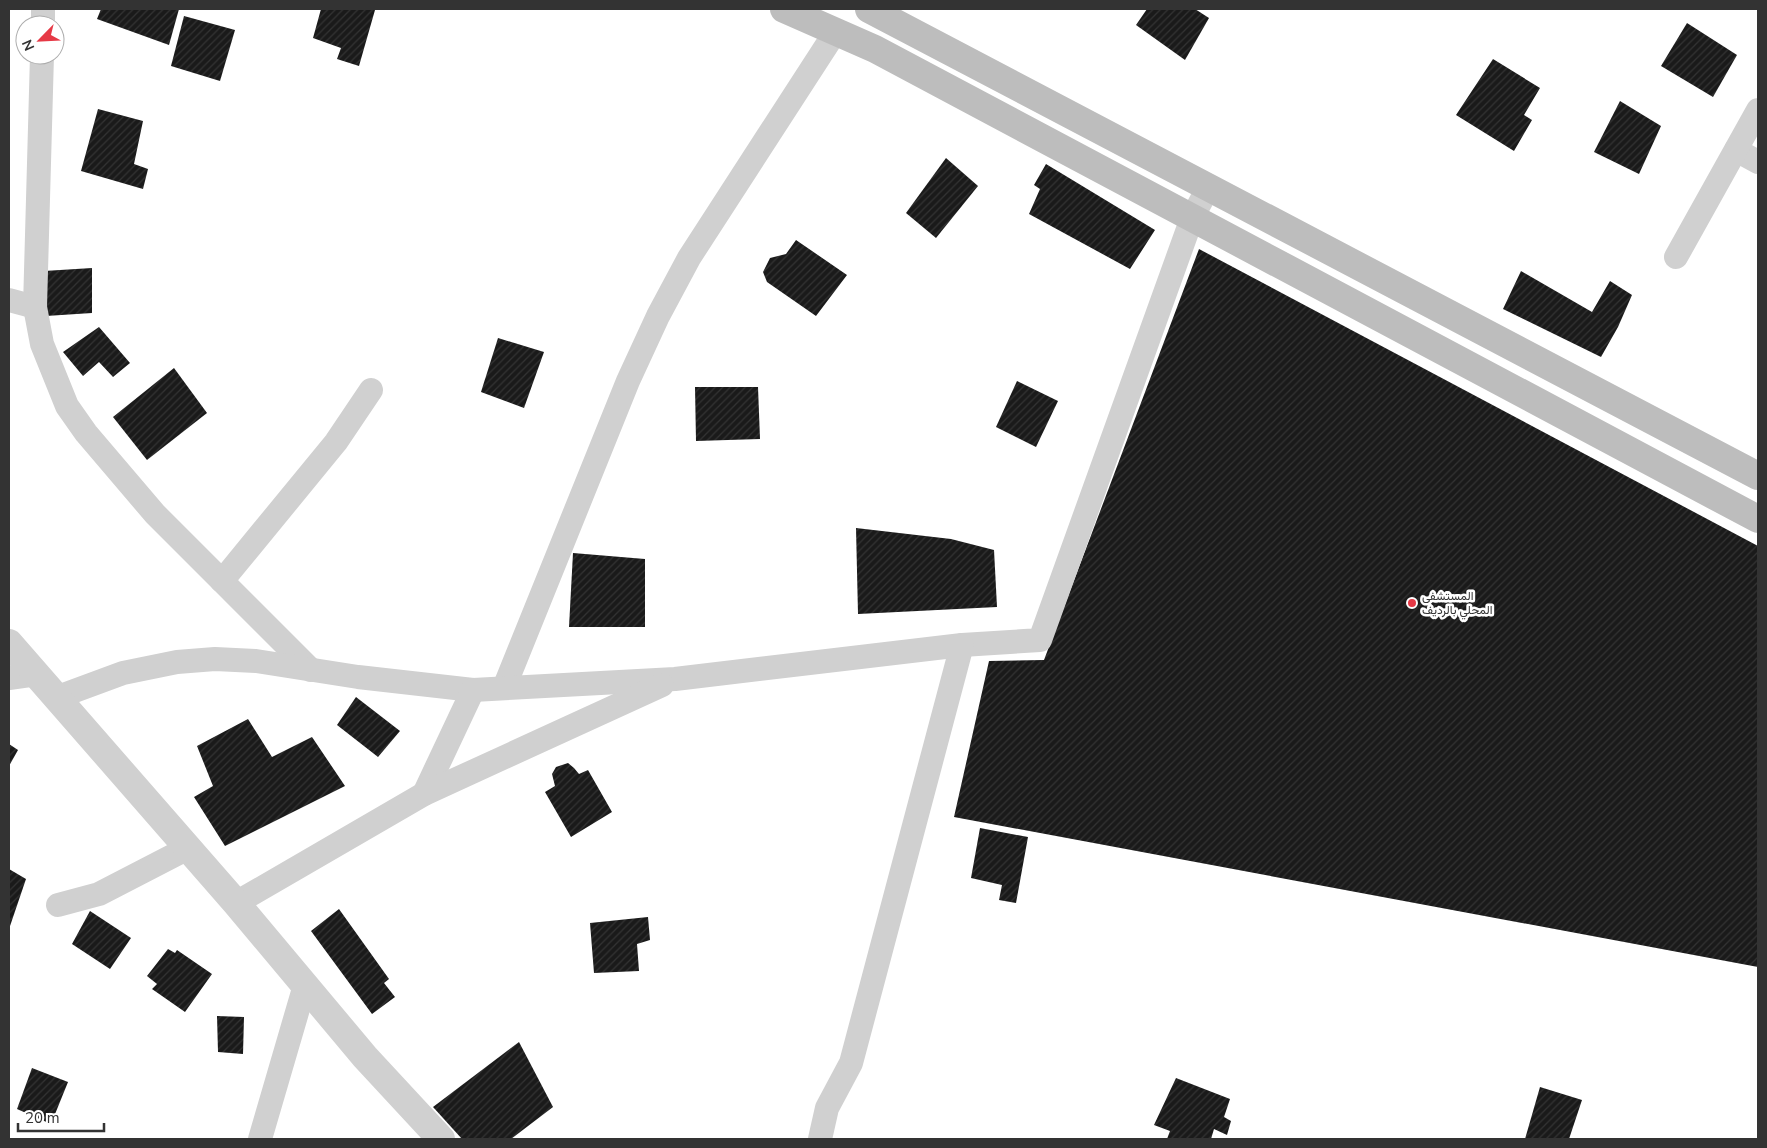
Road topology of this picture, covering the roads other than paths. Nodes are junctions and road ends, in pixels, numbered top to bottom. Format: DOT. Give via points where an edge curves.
graph roads {
  1 [pos="784,9"];
  2 [pos="887,13"];
  3 [pos="836,31"];
  4 [pos="42,65"];
  5 [pos="1758,110"];
  6 [pos="1736,150"];
  7 [pos="1758,162"];
  8 [pos="1208,188"];
  9 [pos="1192,218"];
  10 [pos="1676,257"];
  11 [pos="9,300"];
  12 [pos="35,307"];
  13 [pos="371,390"];
  14 [pos="1758,476"];
  15 [pos="1758,519"];
  16 [pos="222,581"];
  17 [pos="9,644"];
  18 [pos="962,645"];
  19 [pos="311,670"];
  20 [pos="37,674"];
  21 [pos="9,678"];
  22 [pos="675,680"];
  23 [pos="504,688"];
  24 [pos="473,690"];
  25 [pos="58,697"];
  26 [pos="424,794"];
  27 [pos="188,848"];
  28 [pos="236,903"];
  29 [pos="58,905"];
  30 [pos="305,985"];
  31 [pos="260,1139"];
  32 [pos="441,1139"];
  33 [pos="820,1139"];
  1 -- 3 [label="main road"];
  2 -- 8 [label="main road"];
  3 -- 9 [label="main road"];
  3 -- 23 [label="street" via="690,258 658,316 628,381"];
  4 -- 12 [label="street"];
  5 -- 6 [label="street"];
  6 -- 7 [label="street"];
  6 -- 10 [label="street"];
  8 -- 9 [label="street"];
  8 -- 14 [label="main road"];
  9 -- 15 [label="main road"];
  9 -- 18 [label="street" via="1040,640"];
  11 -- 12 [label="street"];
  12 -- 16 [label="street" via="42,344 67,406 155,514"];
  13 -- 16 [label="street" via="336,442"];
  16 -- 19 [label="street"];
  17 -- 20 [label="street"];
  18 -- 22 [label="street"];
  18 -- 33 [label="street" via="851,1064 827,1108"];
  19 -- 24 [label="street"];
  19 -- 25 [label="street" via="256,661 215,659 177,662 123,673"];
  20 -- 21 [label="street"];
  20 -- 25 [label="street"];
  22 -- 23 [label="street"];
  22 -- 26 [label="street"];
  23 -- 24 [label="street"];
  24 -- 26 [label="street"];
  25 -- 27 [label="street"];
  26 -- 28 [label="street"];
  27 -- 28 [label="street"];
  27 -- 29 [label="street" via="100,894"];
  28 -- 30 [label="street"];
  30 -- 31 [label="street"];
  30 -- 32 [label="street" via="365,1057"];
}
